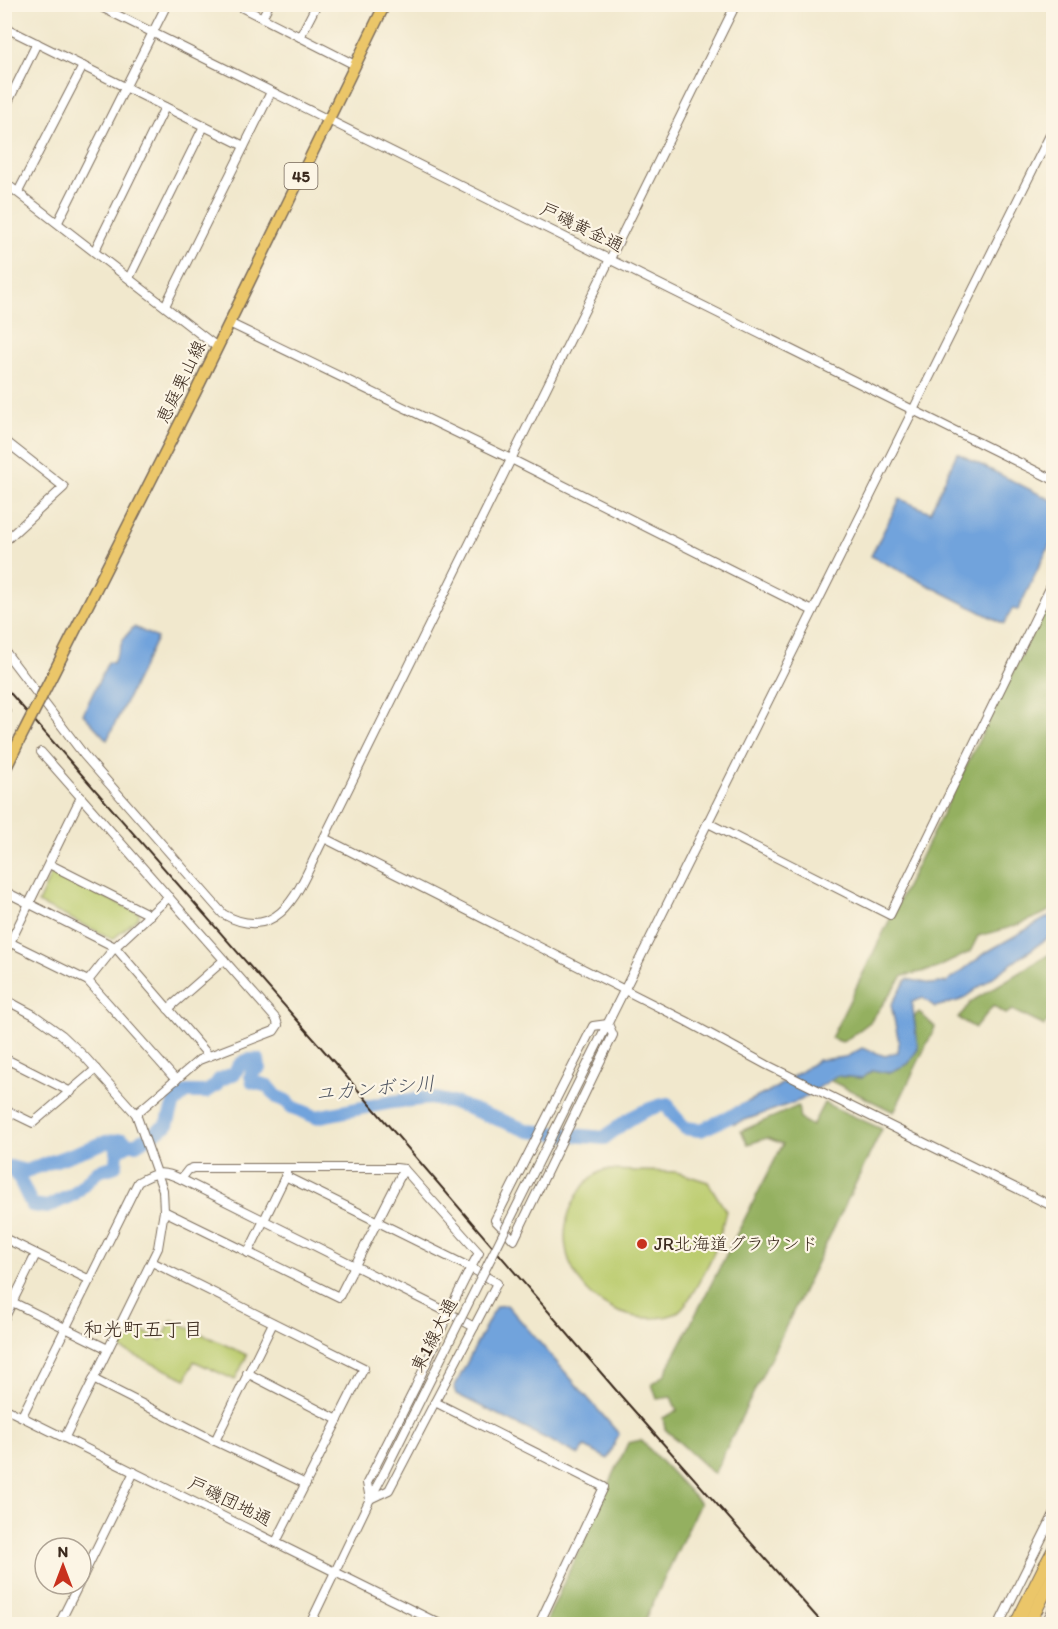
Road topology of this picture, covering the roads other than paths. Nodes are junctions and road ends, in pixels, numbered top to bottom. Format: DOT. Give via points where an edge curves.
graph roads {
  1 [pos="95,4"];
  2 [pos="167,4"];
  3 [pos="235,4"];
  4 [pos="269,4"];
  5 [pos="317,4"];
  6 [pos="385,4"];
  7 [pos="736,4"];
  8 [pos="262,18"];
  9 [pos="4,27"];
  10 [pos="153,33"];
  11 [pos="300,37"];
  12 [pos="37,43"];
  13 [pos="355,65"];
  14 [pos="82,66"];
  15 [pos="4,84"];
  16 [pos="126,87"];
  17 [pos="15,89"];
  18 [pos="271,92"];
  19 [pos="165,106"];
  20 [pos="4,110"];
  21 [pos="328,120"];
  22 [pos="204,126"];
  23 [pos="1053,127"];
  24 [pos="244,146"];
  25 [pos="4,182"];
  26 [pos="18,192"];
  27 [pos="58,222"];
  28 [pos="95,250"];
  29 [pos="610,259"];
  30 [pos="129,278"];
  31 [pos="165,306"];
  32 [pos="229,323"];
  33 [pos="217,347"];
  34 [pos="912,411"];
  35 [pos="4,440"];
  36 [pos="511,459"];
  37 [pos="1053,480"];
  38 [pos="4,542"];
  39 [pos="1053,580"];
  40 [pos="813,611"];
  41 [pos="4,648"];
  42 [pos="40,752"];
  43 [pos="4,772"];
  44 [pos="81,797"];
  45 [pos="708,822"];
  46 [pos="324,838"];
  47 [pos="49,864"];
  48 [pos="4,891"];
  49 [pos="169,897"];
  50 [pos="30,904"];
  51 [pos="150,915"];
  52 [pos="11,943"];
  53 [pos="115,947"];
  54 [pos="4,955"];
  55 [pos="224,960"];
  56 [pos="88,981"];
  57 [pos="625,990"];
  58 [pos="4,999"];
  59 [pos="168,1009"];
  60 [pos="608,1024"];
  61 [pos="209,1056"];
  62 [pos="4,1058"];
  63 [pos="96,1069"];
  64 [pos="176,1080"];
  65 [pos="71,1092"];
  66 [pos="4,1109"];
  67 [pos="136,1114"];
  68 [pos="404,1169"];
  69 [pos="286,1171"];
  70 [pos="158,1173"];
  71 [pos="181,1179"];
  72 [pos="1053,1207"];
  73 [pos="164,1211"];
  74 [pos="263,1220"];
  75 [pos="378,1222"];
  76 [pos="4,1239"];
  77 [pos="248,1253"];
  78 [pos="36,1254"];
  79 [pos="152,1262"];
  80 [pos="355,1267"];
  81 [pos="471,1268"];
  82 [pos="90,1280"];
  83 [pos="9,1300"];
  84 [pos="449,1313"];
  85 [pos="4,1319"];
  86 [pos="273,1323"];
  87 [pos="474,1327"];
  88 [pos="66,1329"];
  89 [pos="108,1349"];
  90 [pos="248,1373"];
  91 [pos="93,1379"];
  92 [pos="435,1402"];
  93 [pos="4,1408"];
  94 [pos="22,1416"];
  95 [pos="338,1420"];
  96 [pos="65,1437"];
  97 [pos="215,1441"];
  98 [pos="134,1472"];
  99 [pos="306,1484"];
  100 [pos="369,1499"];
  101 [pos="1053,1514"];
  102 [pos="276,1542"];
  103 [pos="1053,1549"];
  104 [pos="93,1556"];
  105 [pos="1050,1569"];
  106 [pos="1026,1571"];
  107 [pos="336,1572"];
  108 [pos="1053,1585"];
  109 [pos="73,1596"];
  110 [pos="1053,1607"];
  111 [pos="59,1624"];
  112 [pos="310,1624"];
  113 [pos="440,1624"];
  114 [pos="538,1624"];
  115 [pos="999,1624"];
  116 [pos="1016,1624"];
  117 [pos="1029,1624"];
  118 [pos="1045,1624"];
  1 -- 10 [label="street, 戸磯黄金通"];
  2 -- 10 [label="street"];
  3 -- 8 [label="street"];
  4 -- 8 [label="street"];
  5 -- 11 [label="street"];
  6 -- 13 [label="main road, 恵庭栗山線 / 45"];
  7 -- 29 [label="street"];
  8 -- 11 [label="street"];
  9 -- 12 [label="street"];
  10 -- 16 [label="street"];
  10 -- 18 [label="street, 戸磯黄金通"];
  11 -- 13 [label="street"];
  12 -- 14 [label="street"];
  12 -- 17 [label="street"];
  13 -- 21 [label="main road, 恵庭栗山線 / 45"];
  14 -- 16 [label="street"];
  14 -- 26 [label="street"];
  15 -- 17 [label="street"];
  16 -- 19 [label="street"];
  16 -- 27 [label="street"];
  17 -- 20 [label="street"];
  18 -- 21 [label="street, 戸磯黄金通"];
  18 -- 24 [label="street"];
  19 -- 22 [label="street"];
  19 -- 28 [label="street"];
  21 -- 29 [label="street, 戸磯黄金通"];
  21 -- 32 [label="main road, 恵庭栗山線 / 45"];
  22 -- 24 [label="street"];
  22 -- 30 [label="street"];
  23 -- 34 [label="street, 東1線大通"];
  24 -- 31 [label="street"];
  25 -- 26 [label="street"];
  26 -- 27 [label="street"];
  27 -- 28 [label="street"];
  28 -- 30 [label="street"];
  29 -- 34 [label="street, 戸磯黄金通"];
  29 -- 36 [label="street"];
  30 -- 31 [label="street"];
  31 -- 33 [label="street"];
  32 -- 33 [label="main road, 恵庭栗山線 / 45"];
  32 -- 36 [label="street"];
  33 -- 43 [label="main road, 恵庭栗山線 / 45, bridge"];
  34 -- 37 [label="street, 戸磯黄金通"];
  34 -- 40 [label="street, 東1線大通"];
  35 -- 38 [label="street" via="64,487"];
  36 -- 40 [label="street"];
  36 -- 46 [label="street"];
  39 -- 45 [label="street" via="890,915"];
  40 -- 45 [label="street, 東1線大通"];
  41 -- 46 [label="street" via="84,755 223,914 245,924 268,922 278,916 289,906"];
  42 -- 44 [label="street"];
  44 -- 47 [label="street"];
  44 -- 49 [label="street"];
  45 -- 57 [label="street, 東1線大通"];
  46 -- 57 [label="street"];
  47 -- 50 [label="street"];
  47 -- 51 [label="street"];
  48 -- 50 [label="street"];
  49 -- 51 [label="street"];
  49 -- 55 [label="street"];
  50 -- 52 [label="street"];
  50 -- 53 [label="street"];
  51 -- 53 [label="street"];
  52 -- 54 [label="street"];
  52 -- 56 [label="street"];
  53 -- 56 [label="street"];
  53 -- 59 [label="street"];
  55 -- 59 [label="street"];
  55 -- 61 [label="street" via="278,1025 274,1031"];
  56 -- 64 [label="street"];
  57 -- 60 [label="street, 東1線大通"];
  57 -- 72 [label="street"];
  58 -- 63 [label="street" via="54,1028"];
  59 -- 61 [label="street"];
  60 -- 60 [label="street" via="593,1026 495,1220 514,1240 613,1035"];
  60 -- 100 [label="street, 東1線大通, bridge"];
  61 -- 64 [label="street"];
  62 -- 65 [label="street"];
  63 -- 65 [label="street"];
  63 -- 67 [label="street"];
  64 -- 67 [label="street"];
  65 -- 66 [label="street" via="33,1124"];
  67 -- 70 [label="street"];
  68 -- 69 [label="street"];
  68 -- 75 [label="street"];
  68 -- 81 [label="street" via="479,1253"];
  69 -- 71 [label="street" via="193,1168"];
  69 -- 74 [label="street"];
  69 -- 75 [label="street"];
  70 -- 71 [label="street"];
  70 -- 73 [label="street"];
  70 -- 82 [label="street" via="138,1182"];
  71 -- 74 [label="street"];
  73 -- 77 [label="street"];
  73 -- 79 [label="street"];
  74 -- 77 [label="street"];
  74 -- 80 [label="street"];
  75 -- 80 [label="street"];
  75 -- 81 [label="street"];
  76 -- 78 [label="street"];
  77 -- 80 [label="street" via="339,1297"];
  78 -- 82 [label="street"];
  78 -- 83 [label="street"];
  79 -- 86 [label="street"];
  79 -- 89 [label="street"];
  80 -- 84 [label="street"];
  81 -- 84 [label="street"];
  81 -- 87 [label="street" via="497,1282"];
  82 -- 88 [label="street"];
  83 -- 85 [label="street"];
  83 -- 88 [label="street"];
  84 -- 87 [label="street"];
  84 -- 100 [label="street" via="366,1483"];
  86 -- 90 [label="street"];
  86 -- 95 [label="street" via="364,1368"];
  87 -- 92 [label="street"];
  88 -- 89 [label="street"];
  88 -- 94 [label="street"];
  89 -- 91 [label="street"];
  90 -- 95 [label="street"];
  90 -- 97 [label="street"];
  91 -- 96 [label="street"];
  91 -- 97 [label="street"];
  92 -- 100 [label="street" via="389,1490"];
  92 -- 114 [label="street" via="604,1487"];
  93 -- 94 [label="street, 戸磯団地通"];
  94 -- 96 [label="street, 戸磯団地通"];
  95 -- 99 [label="street"];
  96 -- 98 [label="street, 戸磯団地通"];
  97 -- 99 [label="street"];
  98 -- 102 [label="street, 戸磯団地通"];
  98 -- 104 [label="street"];
  99 -- 102 [label="street"];
  100 -- 107 [label="street, 東1線大通"];
  101 -- 106 [label="street"];
  102 -- 107 [label="street, 戸磯団地通"];
  103 -- 105 [label="highway"];
  105 -- 116 [label="highway, bridge"];
  105 -- 117 [label="highway, bridge"];
  106 -- 108 [label="street"];
  106 -- 115 [label="street"];
  107 -- 112 [label="street, 東1線大通"];
  107 -- 113 [label="street, 戸磯団地通"];
  109 -- 111 [label="street"];
  110 -- 118 [label="street"];
}
